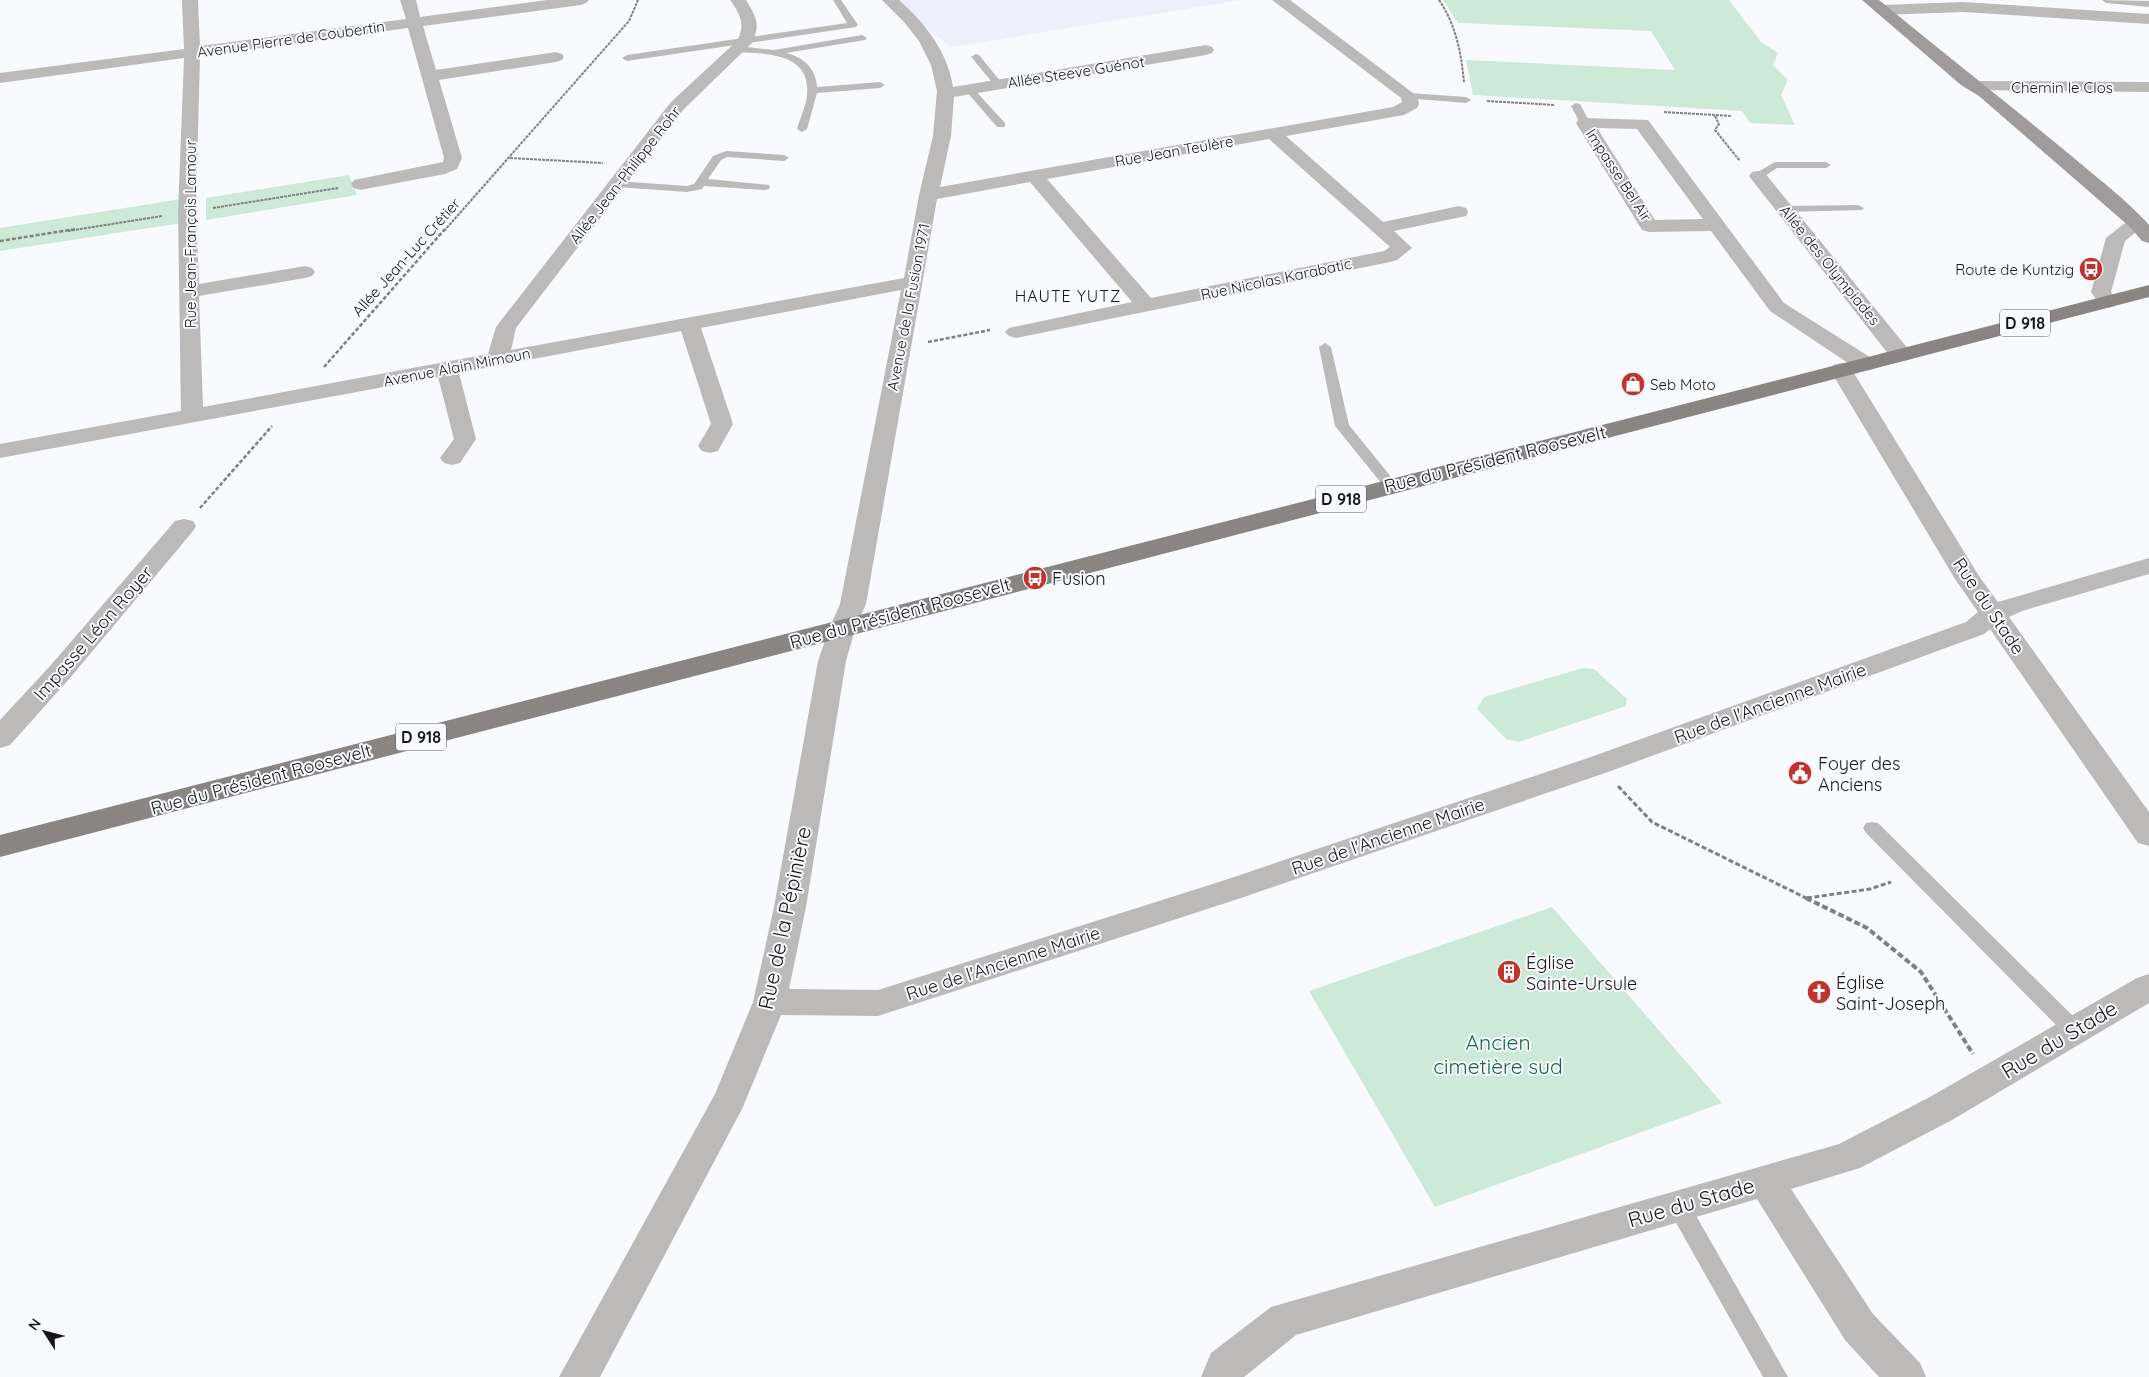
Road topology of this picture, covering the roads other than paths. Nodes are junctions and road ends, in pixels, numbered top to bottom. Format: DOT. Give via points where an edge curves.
graph roads {
  1 [pos="190,0"];
  2 [pos="408,0"];
  3 [pos="738,0"];
  4 [pos="837,0"];
  5 [pos="890,0"];
  6 [pos="1280,0"];
  7 [pos="2106,0"];
  8 [pos="571,1"];
  9 [pos="2131,2"];
  10 [pos="2149,4"];
  11 [pos="1876,5"];
  12 [pos="2149,18"];
  13 [pos="414,22"];
  14 [pos="862,38"];
  15 [pos="741,45"];
  16 [pos="1206,50"];
  17 [pos="192,52"];
  18 [pos="774,52"];
  19 [pos="976,57"];
  20 [pos="556,58"];
  21 [pos="627,58"];
  22 [pos="430,76"];
  23 [pos="0,78"];
  24 [pos="998,84"];
  25 [pos="880,85"];
  26 [pos="1975,86"];
  27 [pos="2149,87"];
  28 [pos="969,89"];
  29 [pos="812,90"];
  30 [pos="946,92"];
  31 [pos="1409,96"];
  32 [pos="1466,100"];
  33 [pos="1576,106"];
  34 [pos="1585,123"];
  35 [pos="1001,126"];
  36 [pos="802,129"];
  37 [pos="1273,134"];
  38 [pos="784,158"];
  39 [pos="1826,165"];
  40 [pos="1034,176"];
  41 [pos="1758,176"];
  42 [pos="701,182"];
  43 [pos="360,184"];
  44 [pos="617,184"];
  45 [pos="765,186"];
  46 [pos="928,195"];
  47 [pos="1858,208"];
  48 [pos="1785,209"];
  49 [pos="1460,212"];
  50 [pos="1716,226"];
  51 [pos="1380,228"];
  52 [pos="2145,229"];
  53 [pos="305,272"];
  54 [pos="914,282"];
  55 [pos="2149,291"];
  56 [pos="189,292"];
  57 [pos="2108,302"];
  58 [pos="1146,306"];
  59 [pos="690,324"];
  60 [pos="1016,332"];
  61 [pos="1325,348"];
  62 [pos="1901,355"];
  63 [pos="498,359"];
  64 [pos="1853,367"];
  65 [pos="447,369"];
  66 [pos="192,416"];
  67 [pos="710,446"];
  68 [pos="0,451"];
  69 [pos="452,458"];
  70 [pos="1391,486"];
  71 [pos="184,526"];
  72 [pos="2149,566"];
  73 [pos="1992,615"];
  74 [pos="842,628"];
  75 [pos="0,738"];
  76 [pos="1872,828"];
  77 [pos="2149,835"];
  78 [pos="0,846"];
  79 [pos="2149,987"];
  80 [pos="770,1002"];
  81 [pos="2074,1030"];
  82 [pos="1765,1181"];
  83 [pos="1678,1205"];
  84 [pos="579,1377"];
  85 [pos="1222,1377"];
  86 [pos="1776,1377"];
  87 [pos="1906,1377"];
  1 -- 17 [label="street, Rue Jean-François Lamour"];
  2 -- 13 [label="street"];
  3 -- 15 [label="street" via="751,22 751,30"];
  4 -- 15 [label="lane" via="853,25"];
  5 -- 30 [label="street, Avenue de la Fusion 1971" via="929,46 943,76"];
  6 -- 31 [label="street"];
  7 -- 9 [label="lane"];
  8 -- 13 [label="street, Avenue Pierre de Coubertin"];
  9 -- 10 [label="lane"];
  9 -- 12 [label="street"];
  11 -- 12 [label="street"];
  11 -- 26 [label="street"];
  13 -- 17 [label="street, Avenue Pierre de Coubertin"];
  13 -- 22 [label="street"];
  14 -- 18 [label="lane"];
  15 -- 18 [label="lane"];
  15 -- 21 [label="lane"];
  15 -- 44 [label="street, Allée Jean-Philippe Rohr" via="677,106"];
  16 -- 24 [label="street, Allée Steeve Guénot"];
  17 -- 23 [label="street, Avenue Pierre de Coubertin"];
  17 -- 56 [label="street, Rue Jean-François Lamour" via="187,212"];
  18 -- 29 [label="lane" via="803,63 812,80"];
  19 -- 24 [label="lane"];
  20 -- 22 [label="street"];
  22 -- 43 [label="street" via="453,158 452,165 445,170"];
  24 -- 28 [label="street, Allée Steeve Guénot"];
  25 -- 29 [label="lane"];
  26 -- 27 [label="street, Chemin le Clos"];
  26 -- 52 [label="street"];
  28 -- 30 [label="street, Allée Steeve Guénot"];
  28 -- 35 [label="lane"];
  29 -- 36 [label="lane"];
  30 -- 46 [label="street, Avenue de la Fusion 1971" via="942,138"];
  31 -- 32 [label="lane"];
  31 -- 37 [label="street, Rue Jean Teulère" via="1410,104 1398,111"];
  33 -- 34 [label="lane"];
  34 -- 50 [label="street, Impasse Bel Air" via="1642,124"];
  34 -- 50 [label="street, Impasse Bel Air" via="1649,226"];
  37 -- 40 [label="street, Rue Jean Teulère"];
  37 -- 51 [label="street, Rue Nicolas Karabatic"];
  38 -- 42 [label="lane" via="726,154 717,158"];
  39 -- 41 [label="lane" via="1775,165"];
  40 -- 46 [label="street, Rue Jean Teulère"];
  40 -- 58 [label="street"];
  41 -- 48 [label="street, Allée des Olympiades"];
  42 -- 44 [label="lane" via="698,187 687,189"];
  42 -- 45 [label="lane"];
  44 -- 63 [label="street, Allée Jean-Philippe Rohr" via="506,327"];
  46 -- 54 [label="street, Avenue de la Fusion 1971"];
  47 -- 48 [label="lane"];
  48 -- 62 [label="street, Allée des Olympiades"];
  49 -- 51 [label="street"];
  50 -- 64 [label="street, Impasse Bel Air" via="1777,307"];
  51 -- 58 [label="street, Rue Nicolas Karabatic" via="1402,248 1390,256"];
  52 -- 57 [label="street" via="2116,238 2102,292"];
  53 -- 56 [label="street"];
  54 -- 59 [label="street, Avenue Alain Mimoun"];
  54 -- 74 [label="street, Avenue de la Fusion 1971" via="853,604"];
  55 -- 57 [label="main road, Rue du Président Roosevelt / D 918"];
  56 -- 66 [label="street, Rue Jean-François Lamour"];
  57 -- 62 [label="main road, Rue du Président Roosevelt / D 918"];
  58 -- 60 [label="street"];
  59 -- 63 [label="street, Avenue Alain Mimoun"];
  59 -- 67 [label="street" via="722,424"];
  61 -- 70 [label="lane" via="1342,426"];
  62 -- 64 [label="main road, Rue du Président Roosevelt / D 918"];
  63 -- 65 [label="street, Avenue Alain Mimoun"];
  64 -- 70 [label="main road, Rue du Président Roosevelt / D 918"];
  64 -- 73 [label="street, Rue du Stade" via="1968,579"];
  65 -- 66 [label="street, Avenue Alain Mimoun"];
  65 -- 69 [label="street" via="465,439"];
  66 -- 68 [label="street, Avenue Alain Mimoun"];
  70 -- 74 [label="main road, Rue du Président Roosevelt / D 918"];
  71 -- 75 [label="street, Impasse Léon Royer"];
  72 -- 73 [label="street, Rue de l'Ancienne Mairie" via="2013,605"];
  73 -- 77 [label="street, Rue du Stade"];
  73 -- 80 [label="street, Rue de l'Ancienne Mairie" via="1975,628 1598,765 1230,890 878,1003"];
  74 -- 78 [label="main road, Rue du Président Roosevelt / D 918"];
  74 -- 80 [label="street, Rue de la Pépinière" via="832,661 790,907"];
  76 -- 81 [label="lane"];
  79 -- 81 [label="street, Rue du Stade"];
  80 -- 84 [label="street, Rue de la Pépinière" via="730,1099"];
  81 -- 82 [label="street, Rue du Stade" via="1940,1110 1847,1157"];
  82 -- 83 [label="street, Rue du Stade"];
  82 -- 87 [label="street" via="1859,1327"];
  83 -- 85 [label="street, Rue du Stade" via="1285,1320 1225,1367"];
  83 -- 86 [label="lane"];
}
